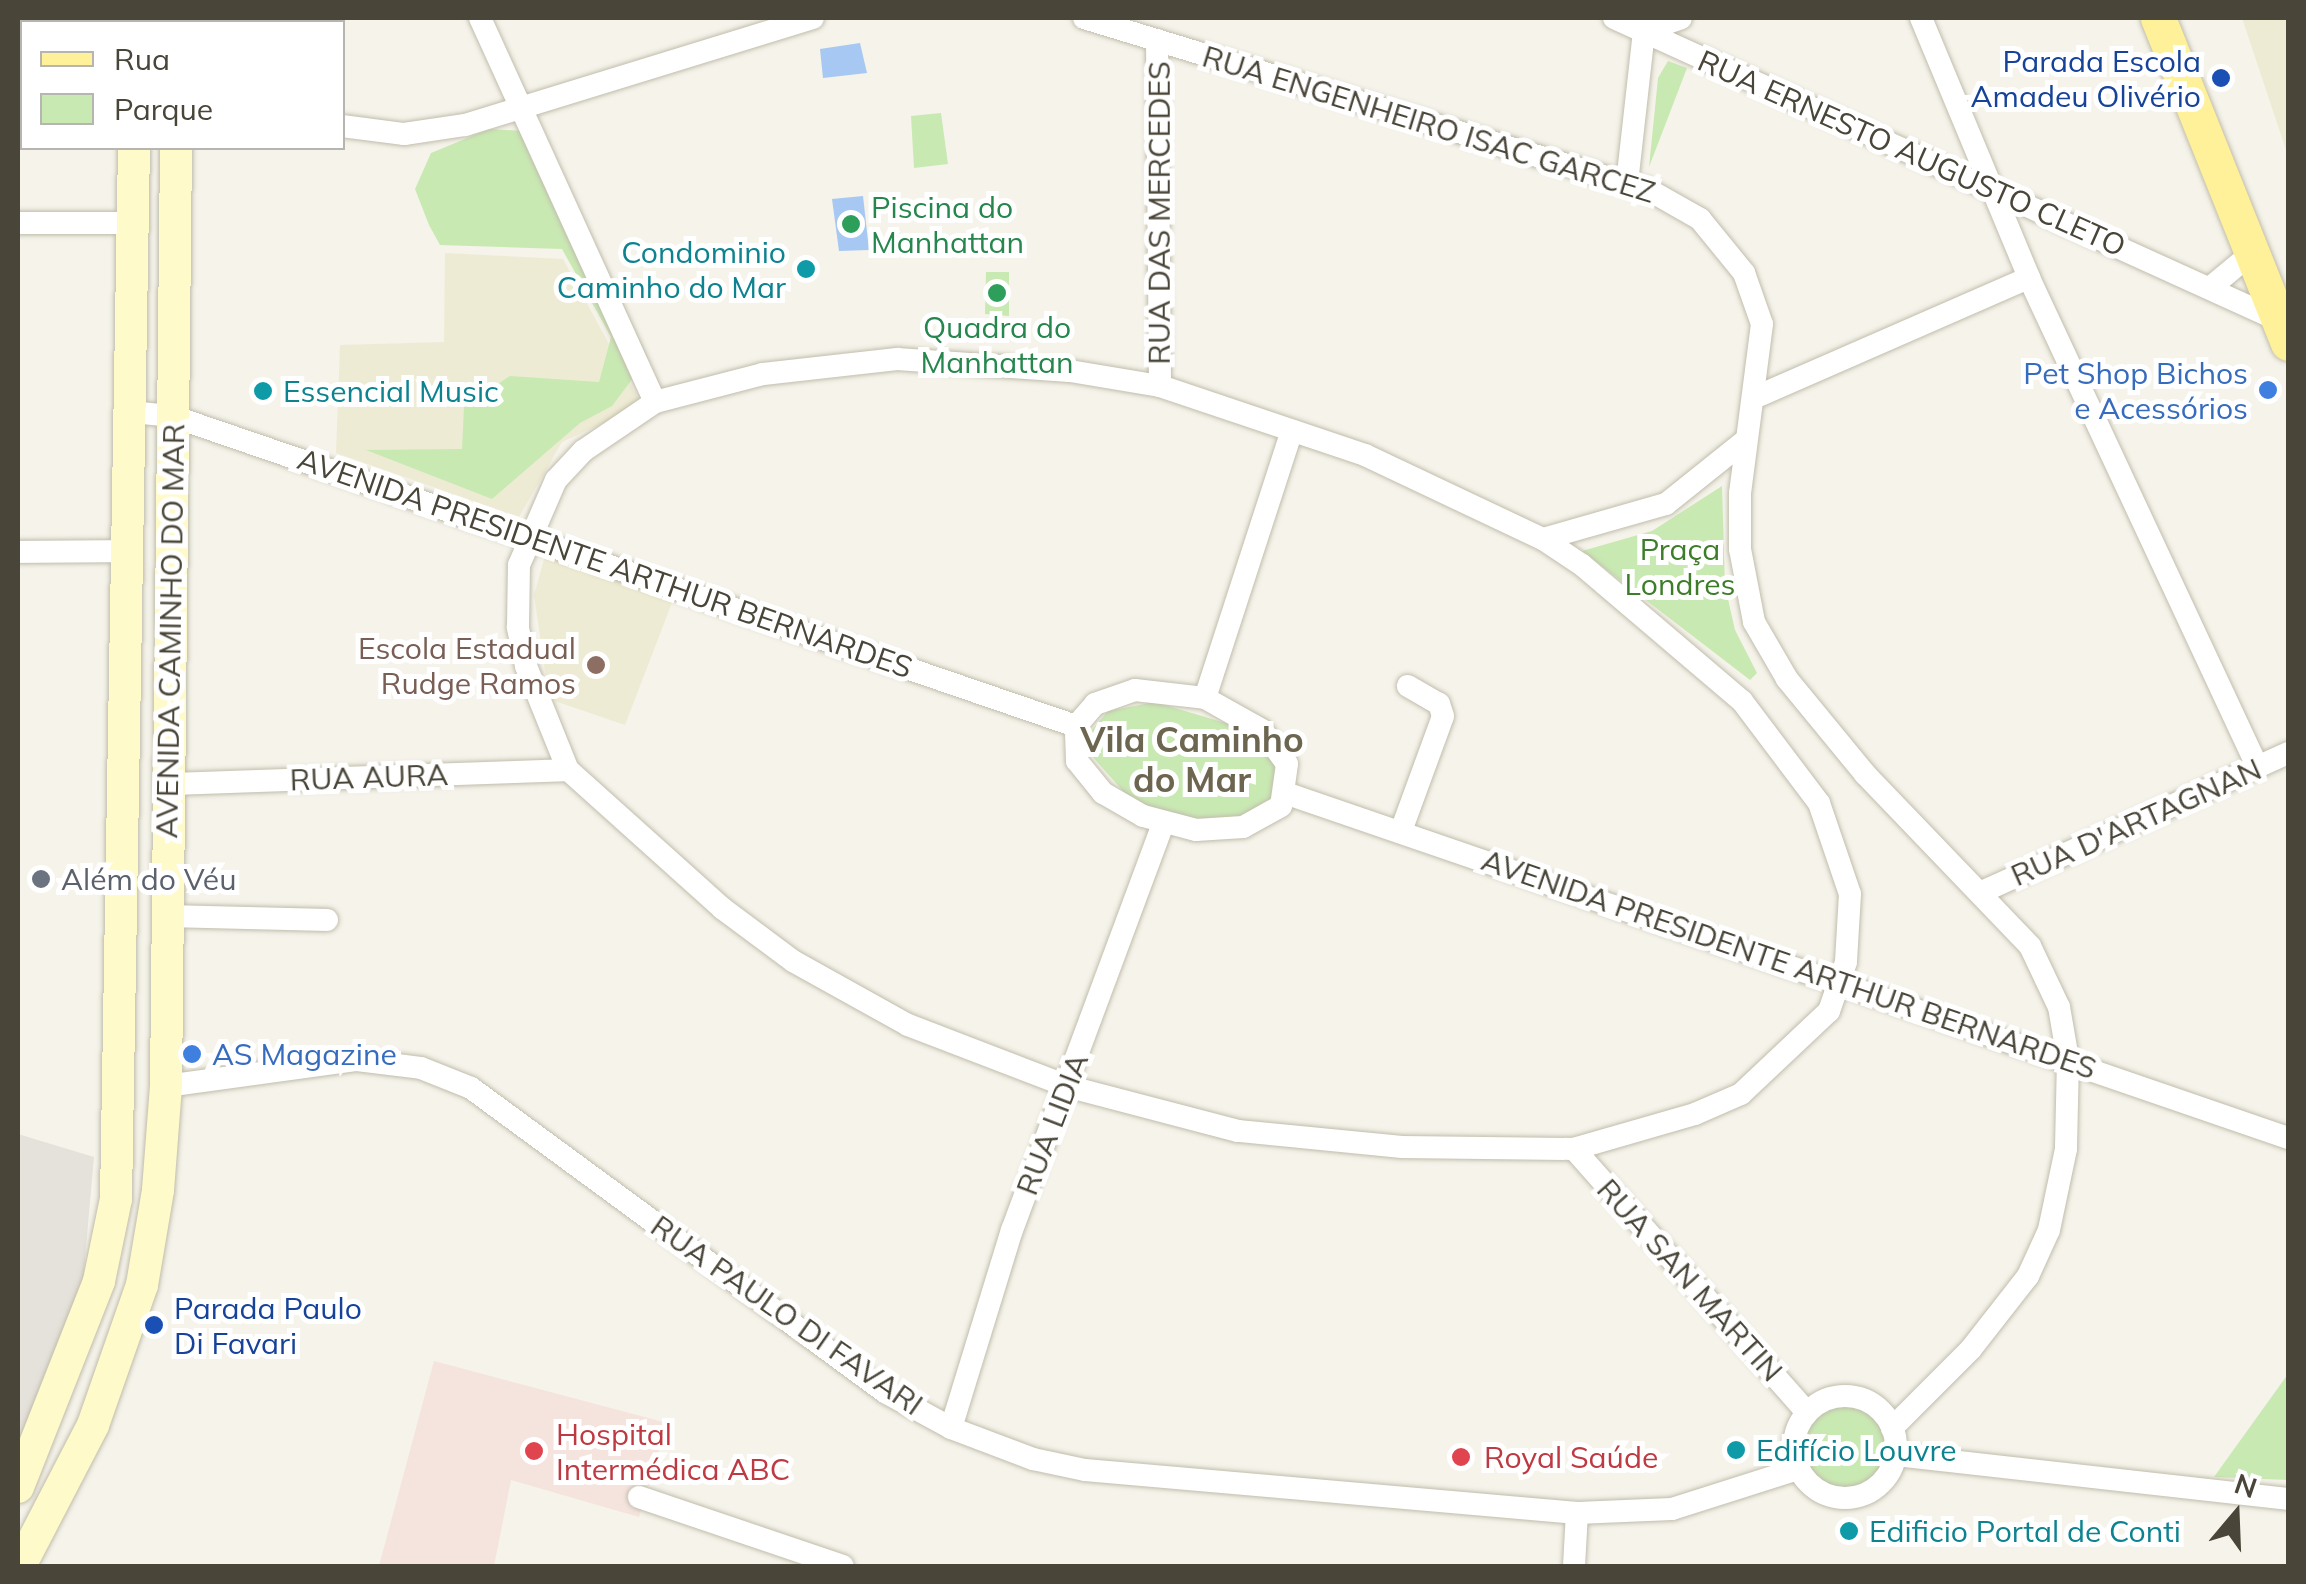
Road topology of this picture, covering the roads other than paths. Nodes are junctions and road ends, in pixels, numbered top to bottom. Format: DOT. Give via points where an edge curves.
graph roads {
  1 [pos="480,18"];
  2 [pos="813,18"];
  3 [pos="1084,18"];
  4 [pos="1614,18"];
  5 [pos="1681,18"];
  6 [pos="1921,18"];
  7 [pos="2158,18"];
  8 [pos="2182,18"];
  9 [pos="1644,31"];
  10 [pos="1158,40"];
  11 [pos="520,110"];
  12 [pos="345,126"];
  13 [pos="134,150"];
  14 [pos="176,150"];
  15 [pos="1627,183"];
  16 [pos="1992,192"];
  17 [pos="18,223"];
  18 [pos="133,223"];
  19 [pos="2252,254"];
  20 [pos="2029,278"];
  21 [pos="2288,280"];
  22 [pos="2211,287"];
  23 [pos="2284,332"];
  24 [pos="1160,386"];
  25 [pos="1756,397"];
  26 [pos="655,402"];
  27 [pos="130,412"];
  28 [pos="172,416"];
  29 [pos="1292,430"];
  30 [pos="1746,440"];
  31 [pos="529,537"];
  32 [pos="1543,539"];
  33 [pos="18,552"];
  34 [pos="129,552"];
  35 [pos="1408,686"];
  36 [pos="1205,698"];
  37 [pos="1076,726"];
  38 [pos="2288,753"];
  39 [pos="2258,768"];
  40 [pos="568,770"];
  41 [pos="169,784"];
  42 [pos="1288,794"];
  43 [pos="1163,823"];
  44 [pos="1401,831"];
  45 [pos="1984,891"];
  46 [pos="168,916"];
  47 [pos="328,920"];
  48 [pos="1840,982"];
  49 [pos="120,1045"];
  50 [pos="2068,1059"];
  51 [pos="166,1086"];
  52 [pos="1068,1086"];
  53 [pos="2288,1138"];
  54 [pos="1574,1149"];
  55 [pos="1807,1412"];
  56 [pos="952,1428"];
  57 [pos="1892,1428"];
  58 [pos="1896,1455"];
  59 [pos="1798,1470"];
  60 [pos="18,1487"];
  61 [pos="640,1497"];
  62 [pos="2288,1499"];
  63 [pos="1577,1513"];
  64 [pos="20,1566"];
  65 [pos="843,1566"];
  66 [pos="1574,1566"];
  1 -- 11 [label="street"];
  2 -- 11 [label="street"];
  3 -- 10 [label="street, RUA ENGENHEIRO ISAC GARCEZ"];
  4 -- 9 [label="street, RUA ERNESTO AUGUSTO CLETO"];
  5 -- 9 [label="street"];
  6 -- 16 [label="street"];
  7 -- 19 [label="main road"];
  8 -- 21 [label="main road"];
  9 -- 15 [label="street"];
  9 -- 16 [label="street, RUA ERNESTO AUGUSTO CLETO"];
  10 -- 15 [label="street, RUA ENGENHEIRO ISAC GARCEZ"];
  10 -- 24 [label="street, RUA DAS MERCEDES"];
  11 -- 12 [label="street" via="424,133"];
  11 -- 26 [label="street"];
  13 -- 18 [label="main road, AVENIDA CAMINHO DO MAR"];
  14 -- 28 [label="main road, AVENIDA CAMINHO DO MAR"];
  15 -- 25 [label="street, RUA ENGENHEIRO ISAC GARCEZ" via="1684,208 1736,260 1760,309"];
  16 -- 20 [label="street"];
  16 -- 22 [label="street, RUA ERNESTO AUGUSTO CLETO"];
  17 -- 18 [label="street"];
  18 -- 27 [label="main road, AVENIDA CAMINHO DO MAR"];
  19 -- 22 [label="street"];
  19 -- 23 [label="main road"];
  20 -- 25 [label="street"];
  20 -- 39 [label="street"];
  22 -- 23 [label="street, RUA ERNESTO AUGUSTO CLETO"];
  24 -- 26 [label="street" via="1002,364 897,359 763,374"];
  24 -- 29 [label="street"];
  25 -- 30 [label="street, RUA ENGENHEIRO ISAC GARCEZ"];
  26 -- 31 [label="street" via="582,450 556,480"];
  27 -- 28 [label="street, AVENIDA PRESIDENTE ARTHUR BERNARDES"];
  27 -- 34 [label="main road, AVENIDA CAMINHO DO MAR"];
  28 -- 31 [label="street, AVENIDA PRESIDENTE ARTHUR BERNARDES"];
  28 -- 41 [label="main road, AVENIDA CAMINHO DO MAR"];
  29 -- 32 [label="street" via="1366,455"];
  29 -- 36 [label="street"];
  30 -- 32 [label="street" via="1666,504"];
  30 -- 45 [label="street, RUA ENGENHEIRO ISAC GARCEZ" via="1740,549 1747,600 1766,648 1865,774"];
  31 -- 37 [label="street, AVENIDA PRESIDENTE ARTHUR BERNARDES"];
  31 -- 40 [label="street" via="519,565 518,627 542,716"];
  32 -- 48 [label="street" via="1705,664 1804,779 1830,828 1850,894"];
  33 -- 34 [label="street"];
  34 -- 49 [label="main road, AVENIDA CAMINHO DO MAR"];
  35 -- 44 [label="street" via="1439,704 1443,716"];
  36 -- 37 [label="street" via="1135,690 1095,704"];
  36 -- 42 [label="street" via="1244,717 1279,748"];
  37 -- 43 [label="street" via="1077,761 1086,776 1125,808"];
  38 -- 39 [label="street, RUA D'ARTAGNAN"];
  39 -- 45 [label="street, RUA D'ARTAGNAN"];
  40 -- 41 [label="street, RUA AURA"];
  40 -- 52 [label="street" via="722,908 792,961 908,1024"];
  41 -- 46 [label="main road, AVENIDA CAMINHO DO MAR"];
  42 -- 43 [label="street" via="1269,817 1242,827 1196,830"];
  42 -- 44 [label="street, AVENIDA PRESIDENTE ARTHUR BERNARDES"];
  43 -- 52 [label="street, RUA LIDIA"];
  44 -- 48 [label="street, AVENIDA PRESIDENTE ARTHUR BERNARDES"];
  45 -- 50 [label="street, RUA ENGENHEIRO ISAC GARCEZ" via="2042,964"];
  46 -- 47 [label="street"];
  46 -- 51 [label="main road, AVENIDA CAMINHO DO MAR"];
  48 -- 50 [label="street, AVENIDA PRESIDENTE ARTHUR BERNARDES"];
  48 -- 54 [label="street" via="1829,1012 1808,1038 1741,1094"];
  49 -- 51 [label="main road" via="127,1074"];
  49 -- 60 [label="main road, AVENIDA CAMINHO DO MAR" via="116,1199 99,1281"];
  50 -- 53 [label="street, AVENIDA PRESIDENTE ARTHUR BERNARDES"];
  50 -- 57 [label="street" via="2066,1149 2048,1230 2028,1276 2002,1314"];
  51 -- 56 [label="street, RUA PAULO DI FAVARI" via="357,1060 420,1068 472,1088 885,1392"];
  51 -- 64 [label="main road, AVENIDA CAMINHO DO MAR" via="142,1285 93,1425"];
  52 -- 54 [label="street" via="1238,1131 1304,1141 1490,1152"];
  52 -- 56 [label="street, RUA LIDIA" via="1012,1230"];
  54 -- 55 [label="street, RUA SAN MARTIN"];
  55 -- 57 [label="street" via="1826,1399 1848,1396 1880,1409"];
  55 -- 59 [label="street" via="1794,1439"];
  56 -- 63 [label="street, RUA PAULO DI FAVARI" via="1085,1470"];
  57 -- 58 [label="street"];
  58 -- 59 [label="street" via="1887,1476 1858,1496 1824,1494"];
  58 -- 62 [label="street"];
  59 -- 63 [label="street, RUA PAULO DI FAVARI" via="1672,1509"];
  61 -- 65 [label="street"];
  63 -- 66 [label="street"];
}
